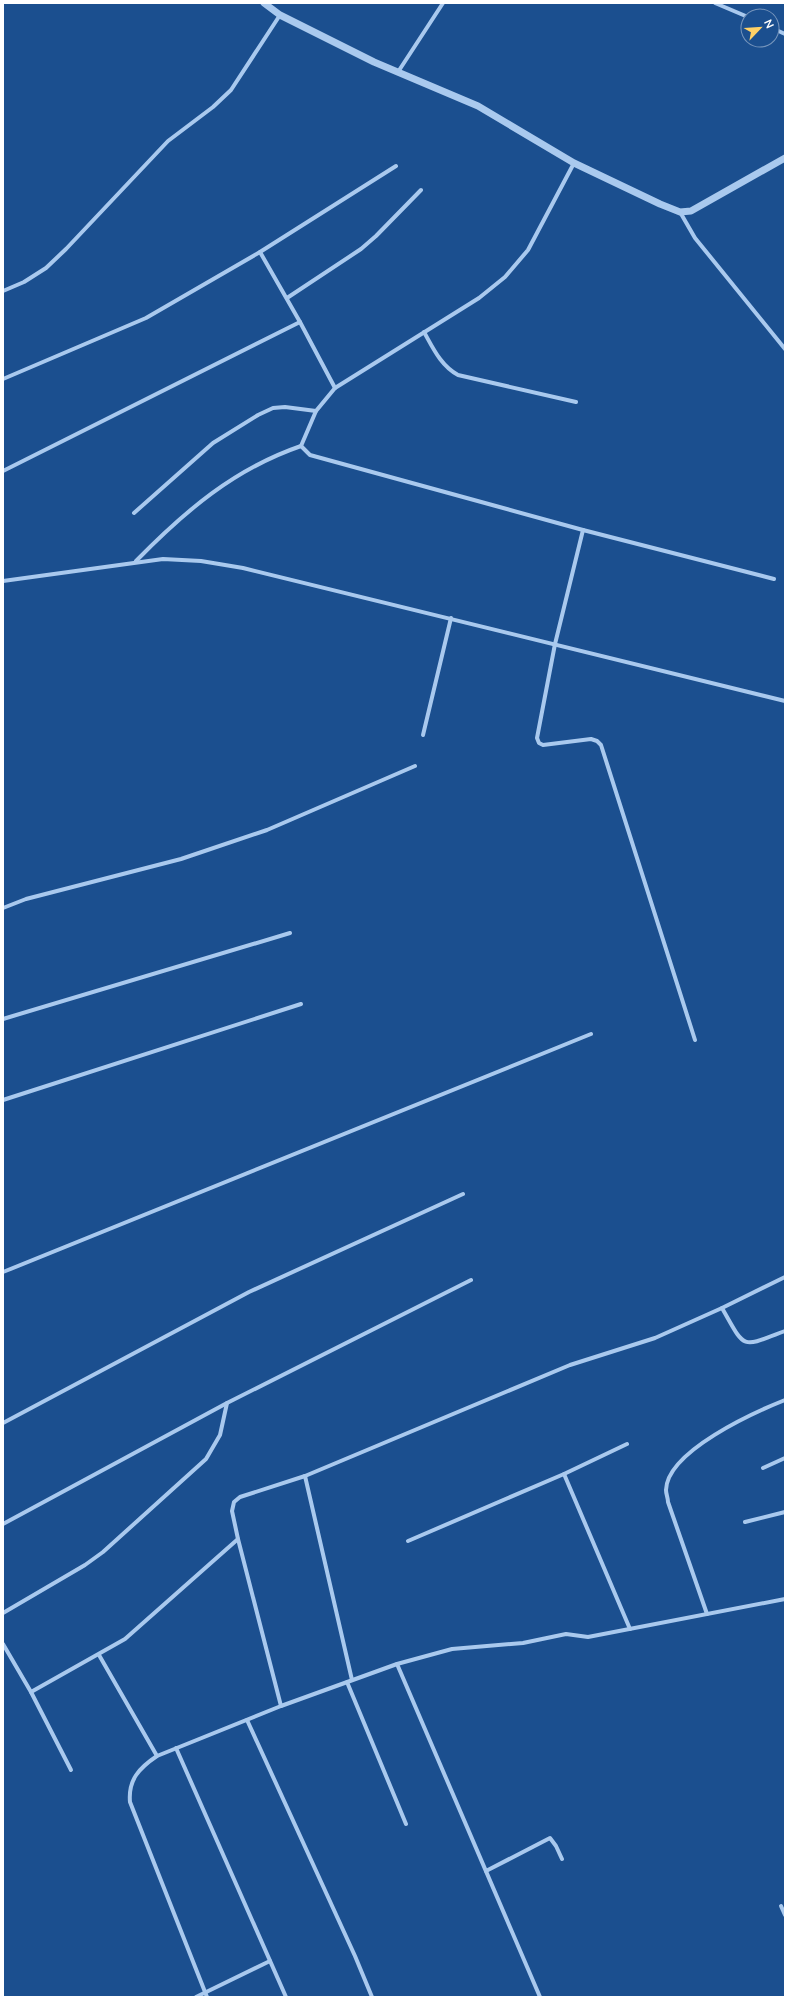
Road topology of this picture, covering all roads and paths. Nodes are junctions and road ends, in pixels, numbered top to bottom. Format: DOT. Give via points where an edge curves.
graph roads {
  1 [pos="264,3"];
  2 [pos="443,3"];
  3 [pos="716,3"];
  4 [pos="740,14"];
  5 [pos="280,15"];
  6 [pos="398,72"];
  7 [pos="785,158"];
  8 [pos="574,163"];
  9 [pos="396,166"];
  10 [pos="421,190"];
  11 [pos="680,212"];
  12 [pos="260,252"];
  13 [pos="3,291"];
  14 [pos="287,298"];
  15 [pos="300,322"];
  16 [pos="424,332"];
  17 [pos="785,349"];
  18 [pos="3,379"];
  19 [pos="335,388"];
  20 [pos="576,402"];
  21 [pos="316,411"];
  22 [pos="301,446"];
  23 [pos="3,471"];
  24 [pos="134,513"];
  25 [pos="583,530"];
  26 [pos="136,562"];
  27 [pos="774,579"];
  28 [pos="3,581"];
  29 [pos="452,618"];
  30 [pos="555,644"];
  31 [pos="785,701"];
  32 [pos="422,735"];
  33 [pos="415,766"];
  34 [pos="3,908"];
  35 [pos="290,933"];
  36 [pos="301,1004"];
  37 [pos="3,1019"];
  38 [pos="591,1034"];
  39 [pos="695,1040"];
  40 [pos="3,1100"];
  41 [pos="463,1194"];
  42 [pos="3,1272"];
  43 [pos="785,1277"];
  44 [pos="471,1280"];
  45 [pos="722,1308"];
  46 [pos="785,1331"];
  47 [pos="785,1400"];
  48 [pos="227,1403"];
  49 [pos="3,1423"];
  50 [pos="627,1444"];
  51 [pos="785,1458"];
  52 [pos="763,1468"];
  53 [pos="564,1474"];
  54 [pos="305,1476"];
  55 [pos="785,1512"];
  56 [pos="745,1522"];
  57 [pos="3,1524"];
  58 [pos="238,1539"];
  59 [pos="408,1541"];
  60 [pos="785,1599"];
  61 [pos="3,1613"];
  62 [pos="707,1614"];
  63 [pos="630,1629"];
  64 [pos="3,1644"];
  65 [pos="99,1655"];
  66 [pos="396,1664"];
  67 [pos="352,1680"];
  68 [pos="347,1682"];
  69 [pos="31,1692"];
  70 [pos="281,1706"];
  71 [pos="247,1720"];
  72 [pos="176,1748"];
  73 [pos="157,1756"];
  74 [pos="71,1770"];
  75 [pos="406,1824"];
  76 [pos="562,1859"];
  77 [pos="486,1871"];
  78 [pos="781,1906"];
  79 [pos="785,1915"];
  80 [pos="270,1961"];
  81 [pos="206,1995"];
  82 [pos="196,1997"];
  83 [pos="286,1997"];
  84 [pos="372,1997"];
  85 [pos="540,1997"];
  1 -- 5 [label="street"];
  2 -- 6 [label="street"];
  3 -- 4 [label="street"];
  5 -- 6 [label="street"];
  5 -- 13 [label="street" via="231,90 214,107 168,141 46,268"];
  6 -- 8 [label="street" via="478,106"];
  7 -- 11 [label="street" via="691,210"];
  8 -- 11 [label="street"];
  8 -- 16 [label="street" via="528,250 506,277"];
  9 -- 12 [label="street"];
  10 -- 14 [label="street" via="361,249"];
  11 -- 17 [label="street" via="695,238"];
  12 -- 14 [label="street"];
  12 -- 18 [label="street" via="146,318"];
  14 -- 15 [label="street"];
  15 -- 19 [label="street"];
  15 -- 23 [label="street"];
  16 -- 19 [label="street"];
  16 -- 20 [label="street" via="448,370 458,375"];
  19 -- 21 [label="street"];
  21 -- 22 [label="street"];
  21 -- 24 [label="street" via="285,407 273,408 258,415 213,443"];
  22 -- 25 [label="street" via="310,455"];
  22 -- 26 [label="street" via="250,468 211,494 172,524"];
  25 -- 27 [label="street"];
  25 -- 30 [label="street"];
  26 -- 28 [label="street"];
  26 -- 29 [label="street" via="163,559 201,561 243,568"];
  29 -- 30 [label="street"];
  29 -- 32 [label="street"];
  30 -- 31 [label="street"];
  30 -- 39 [label="street" via="537,738 543,745 591,739 601,745"];
  33 -- 34 [label="street" via="253,835 181,859 26,899"];
  35 -- 37 [label="street"];
  36 -- 40 [label="street"];
  38 -- 42 [label="street"];
  41 -- 49 [label="street" via="249,1292"];
  43 -- 45 [label="street"];
  44 -- 48 [label="street"];
  45 -- 46 [label="street" via="740,1339 746,1343 754,1343"];
  45 -- 54 [label="street" via="655,1338 570,1365"];
  47 -- 62 [label="street" via="753,1413 711,1436 679,1464 666,1489 668,1502"];
  48 -- 57 [label="street"];
  48 -- 61 [label="street" via="220,1435 206,1459 85,1565"];
  50 -- 53 [label="street"];
  51 -- 52 [label="street"];
  53 -- 59 [label="street"];
  53 -- 63 [label="street"];
  54 -- 58 [label="street" via="240,1497 234,1502 232,1511"];
  54 -- 67 [label="street"];
  55 -- 56 [label="street"];
  58 -- 65 [label="street" via="125,1639"];
  58 -- 70 [label="street"];
  60 -- 62 [label="street"];
  62 -- 63 [label="street"];
  63 -- 66 [label="street" via="588,1637 566,1634 523,1643 452,1649"];
  64 -- 69 [label="street"];
  65 -- 69 [label="street"];
  65 -- 73 [label="street"];
  66 -- 67 [label="street"];
  66 -- 77 [label="street"];
  67 -- 68 [label="street"];
  68 -- 70 [label="street"];
  68 -- 75 [label="street"];
  69 -- 74 [label="street"];
  70 -- 71 [label="street"];
  71 -- 72 [label="street"];
  71 -- 84 [label="street"];
  72 -- 73 [label="street"];
  72 -- 80 [label="street"];
  73 -- 81 [label="street" via="147,1763 132,1781 130,1802"];
  76 -- 77 [label="street" via="550,1838"];
  77 -- 85 [label="street"];
  78 -- 79 [label="street"];
  80 -- 81 [label="street"];
  80 -- 83 [label="street"];
  81 -- 82 [label="street"];
}
